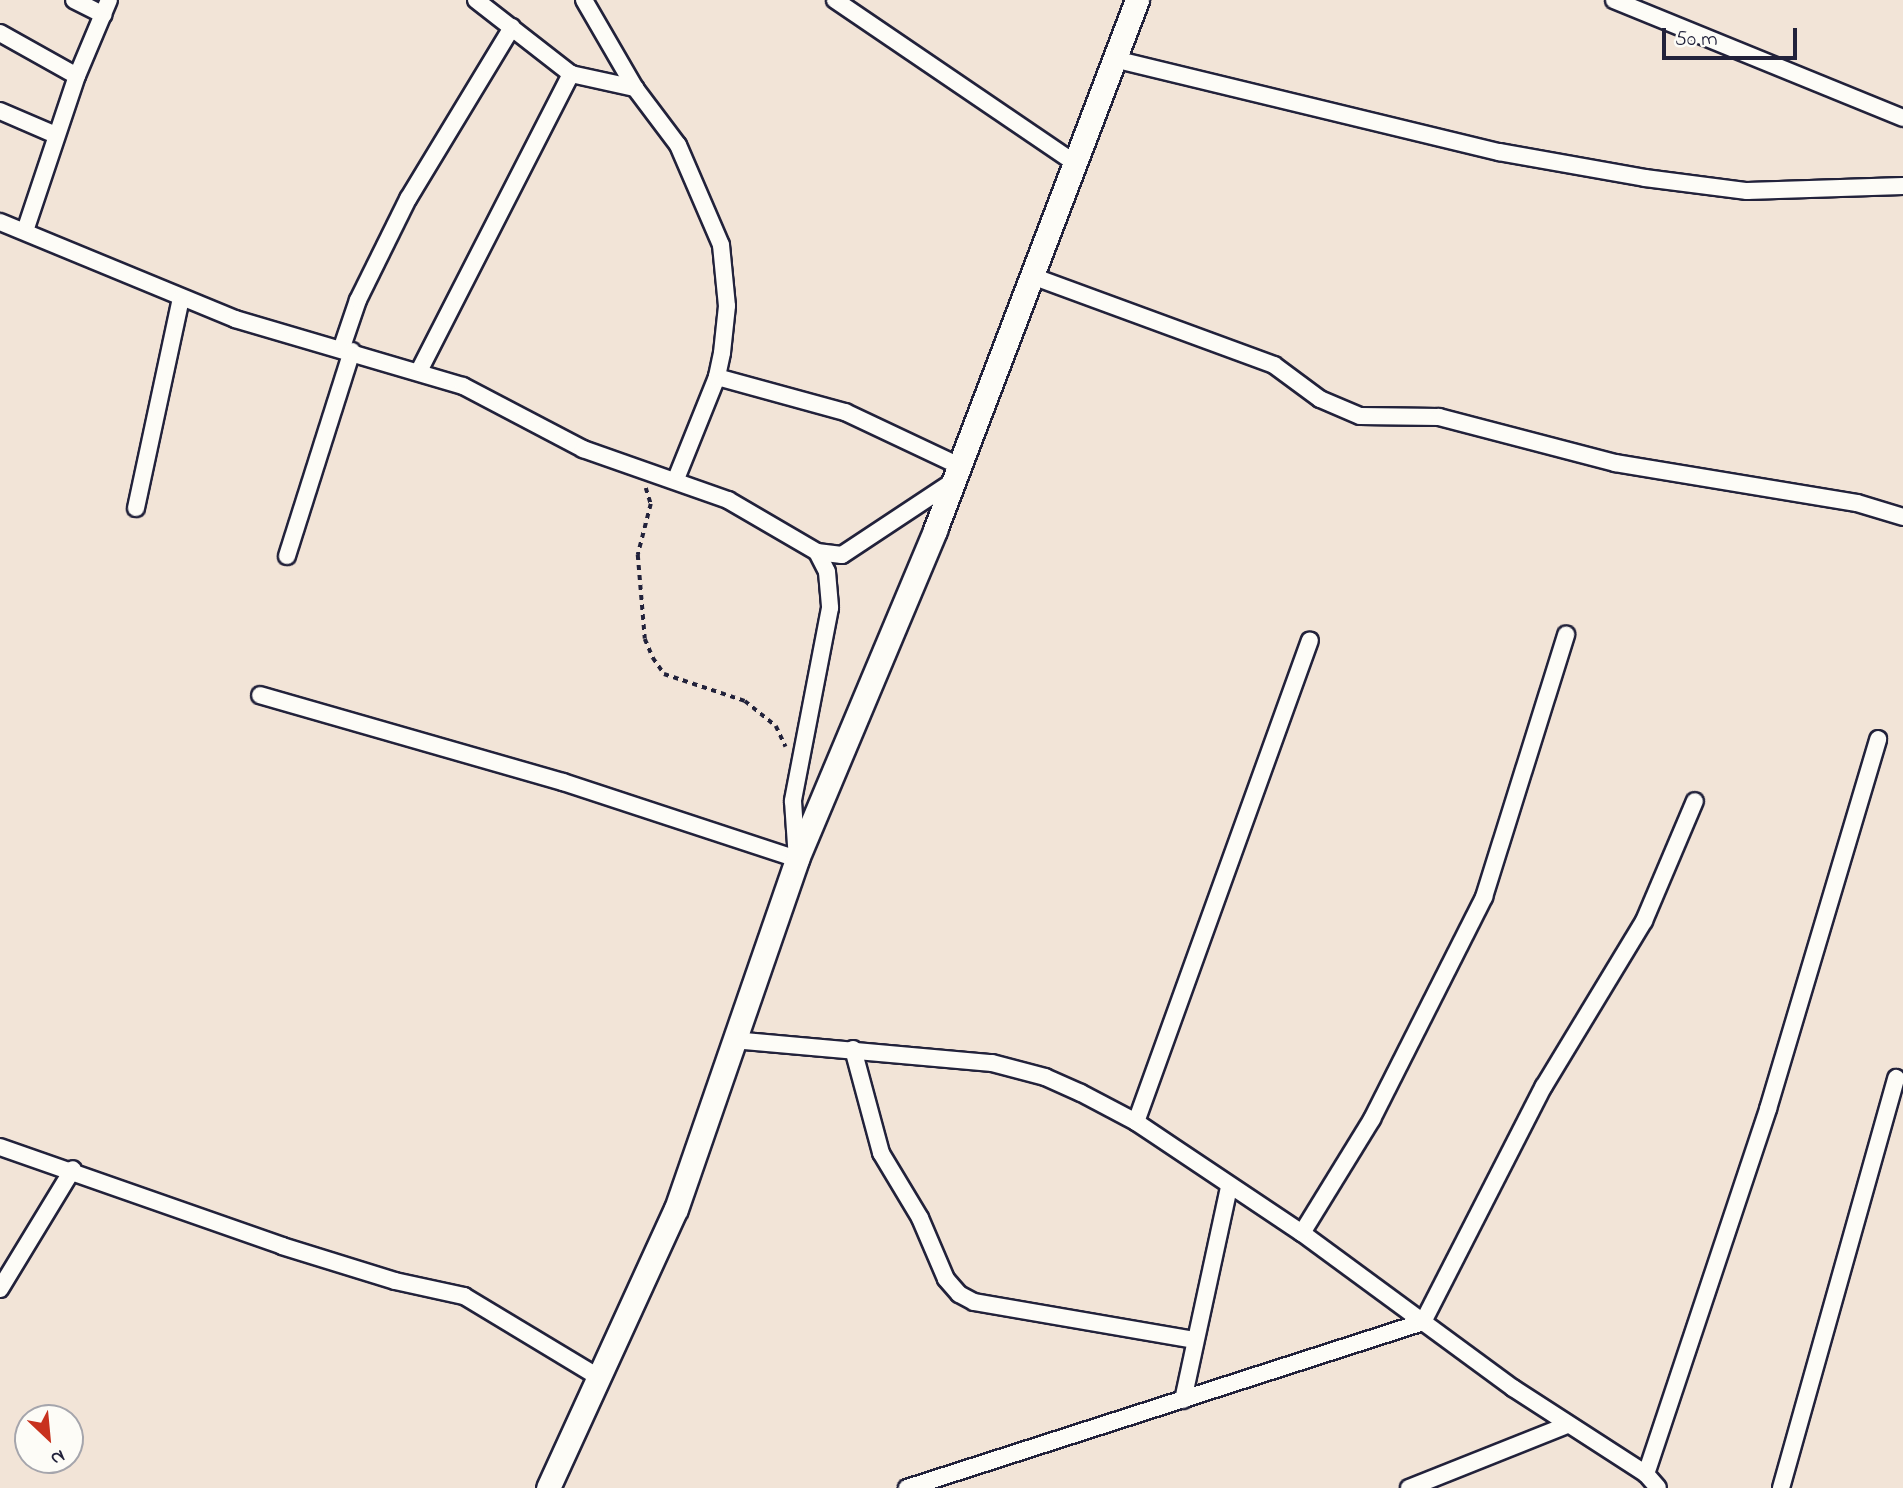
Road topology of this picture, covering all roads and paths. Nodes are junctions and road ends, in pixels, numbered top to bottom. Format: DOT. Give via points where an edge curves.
graph roads {
  1 [pos="74,0"];
  2 [pos="109,0"];
  3 [pos="476,0"];
  4 [pos="584,0"];
  5 [pos="835,0"];
  6 [pos="1137,0"];
  7 [pos="1614,0"];
  8 [pos="103,16"];
  9 [pos="512,27"];
  10 [pos="0,33"];
  11 [pos="1114,59"];
  12 [pos="571,74"];
  13 [pos="77,76"];
  14 [pos="635,88"];
  15 [pos="0,111"];
  16 [pos="1903,118"];
  17 [pos="56,135"];
  18 [pos="1075,163"];
  19 [pos="1903,186"];
  20 [pos="0,222"];
  21 [pos="25,231"];
  22 [pos="1032,276"];
  23 [pos="181,298"];
  24 [pos="347,349"];
  25 [pos="419,370"];
  26 [pos="718,377"];
  27 [pos="638,466"];
  28 [pos="956,474"];
  29 [pos="676,479"];
  30 [pos="136,508"];
  31 [pos="1903,517"];
  32 [pos="817,552"];
  33 [pos="287,556"];
  34 [pos="1566,635"];
  35 [pos="1310,640"];
  36 [pos="260,695"];
  37 [pos="1878,739"];
  38 [pos="797,776"];
  39 [pos="1695,801"];
  40 [pos="797,859"];
  41 [pos="733,1040"];
  42 [pos="853,1049"];
  43 [pos="1896,1078"];
  44 [pos="1136,1122"];
  45 [pos="0,1147"];
  46 [pos="73,1169"];
  47 [pos="1229,1186"];
  48 [pos="1302,1233"];
  49 [pos="0,1289"];
  50 [pos="1423,1322"];
  51 [pos="1195,1340"];
  52 [pos="600,1378"];
  53 [pos="1183,1400"];
  54 [pos="1567,1425"];
  55 [pos="1646,1474"];
  56 [pos="548,1488"];
  57 [pos="907,1488"];
  58 [pos="1409,1488"];
  59 [pos="1658,1488"];
  60 [pos="1780,1488"];
  1 -- 8 [label="street"];
  2 -- 8 [label="street"];
  3 -- 9 [label="street"];
  4 -- 14 [label="street"];
  5 -- 18 [label="street"];
  6 -- 11 [label="street"];
  7 -- 16 [label="street"];
  8 -- 13 [label="street"];
  9 -- 12 [label="street"];
  9 -- 24 [label="street" via="408,199 358,300"];
  10 -- 13 [label="street"];
  11 -- 18 [label="street"];
  11 -- 19 [label="street" via="1499,152 1645,178 1747,191"];
  12 -- 14 [label="street"];
  12 -- 25 [label="street"];
  13 -- 17 [label="street"];
  14 -- 26 [label="street" via="678,145 721,245 727,306"];
  15 -- 17 [label="street"];
  17 -- 21 [label="street"];
  18 -- 22 [label="street"];
  20 -- 21 [label="street"];
  21 -- 23 [label="street"];
  22 -- 28 [label="street"];
  22 -- 31 [label="street" via="1274,365 1320,399 1360,416 1439,416 1615,463 1857,503"];
  23 -- 24 [label="street" via="267,330"];
  23 -- 30 [label="street"];
  24 -- 25 [label="street"];
  24 -- 33 [label="street"];
  25 -- 27 [label="street" via="463,386 583,449"];
  26 -- 28 [label="street" via="845,412"];
  26 -- 29 [label="street"];
  27 -- 29 [label="street"];
  27 -- 38 [label="path" via="651,504 638,555 645,639 653,658 664,674 745,701 776,726"];
  28 -- 32 [label="street" via="842,555"];
  28 -- 40 [label="street"];
  29 -- 32 [label="street" via="738,505"];
  32 -- 38 [label="street" via="827,572 830,608"];
  34 -- 48 [label="street" via="1473,921 1372,1119"];
  35 -- 44 [label="street"];
  36 -- 40 [label="street" via="563,782"];
  37 -- 55 [label="street" via="1768,1110"];
  38 -- 40 [label="street" via="793,822"];
  39 -- 50 [label="street" via="1644,921 1544,1086"];
  40 -- 41 [label="street"];
  41 -- 42 [label="street"];
  41 -- 52 [label="street" via="676,1209"];
  42 -- 44 [label="street" via="992,1063 1045,1077"];
  42 -- 51 [label="street" via="890,1175 920,1218 946,1279 959,1294 974,1302"];
  43 -- 60 [label="street"];
  44 -- 47 [label="street"];
  45 -- 46 [label="street"];
  46 -- 49 [label="street"];
  46 -- 52 [label="street" via="282,1245 395,1281 464,1296"];
  47 -- 48 [label="street"];
  47 -- 51 [label="street"];
  48 -- 50 [label="street"];
  50 -- 53 [label="street"];
  50 -- 54 [label="street"];
  51 -- 53 [label="street"];
  52 -- 56 [label="street"];
  53 -- 57 [label="street"];
  54 -- 55 [label="street"];
  54 -- 58 [label="street"];
  55 -- 59 [label="street"];
}
